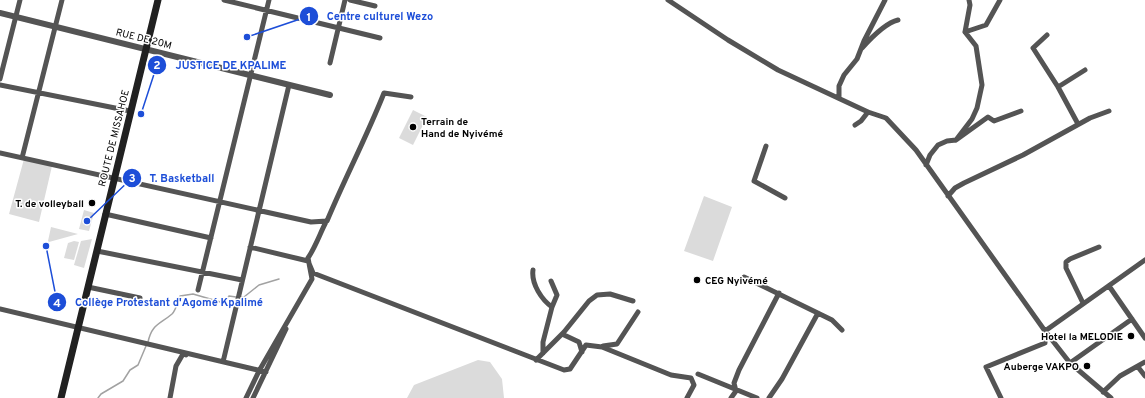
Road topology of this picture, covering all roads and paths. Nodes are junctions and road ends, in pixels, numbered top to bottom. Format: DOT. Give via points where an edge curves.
graph roads {
  1 [pos="20,0"];
  2 [pos="62,0"];
  3 [pos="158,0"];
  4 [pos="224,0"];
  5 [pos="269,0"];
  6 [pos="345,0"];
  7 [pos="350,0"];
  8 [pos="668,0"];
  9 [pos="885,0"];
  10 [pos="968,0"];
  11 [pos="1000,0"];
  12 [pos="375,6"];
  13 [pos="267,10"];
  14 [pos="0,13"];
  15 [pos="16,17"];
  16 [pos="898,20"];
  17 [pos="55,26"];
  18 [pos="338,28"];
  19 [pos="965,32"];
  20 [pos="1047,35"];
  21 [pos="380,38"];
  22 [pos="146,49"];
  23 [pos="860,50"];
  24 [pos="330,63"];
  25 [pos="1085,70"];
  26 [pos="251,75"];
  27 [pos="0,79"];
  28 [pos="0,85"];
  29 [pos="289,85"];
  30 [pos="1058,86"];
  31 [pos="38,93"];
  32 [pos="330,95"];
  33 [pos="411,96"];
  34 [pos="839,98"];
  35 [pos="130,111"];
  36 [pos="1021,111"];
  37 [pos="1109,111"];
  38 [pos="868,112"];
  39 [pos="1078,124"];
  40 [pos="855,125"];
  41 [pos="956,140"];
  42 [pos="365,144"];
  43 [pos="766,146"];
  44 [pos="0,153"];
  45 [pos="22,158"];
  46 [pos="926,165"];
  47 [pos="114,178"];
  48 [pos="948,196"];
  49 [pos="785,198"];
  50 [pos="220,202"];
  51 [pos="259,210"];
  52 [pos="106,214"];
  53 [pos="211,238"];
  54 [pos="250,246"];
  55 [pos="1099,247"];
  56 [pos="97,251"];
  57 [pos="1145,260"];
  58 [pos="533,270"];
  59 [pos="202,272"];
  60 [pos="313,272"];
  61 [pos="744,277"];
  62 [pos="242,280"];
  63 [pos="551,281"];
  64 [pos="1109,286"];
  65 [pos="88,288"];
  66 [pos="198,290"];
  67 [pos="780,293"];
  68 [pos="140,298"];
  69 [pos="633,301"];
  70 [pos="1083,303"];
  71 [pos="552,307"];
  72 [pos="0,309"];
  73 [pos="638,312"];
  74 [pos="818,313"];
  75 [pos="1132,319"];
  76 [pos="78,328"];
  77 [pos="842,330"];
  78 [pos="1045,331"];
  79 [pos="562,334"];
  80 [pos="1145,338"];
  81 [pos="602,347"];
  82 [pos="582,352"];
  83 [pos="543,353"];
  84 [pos="536,360"];
  85 [pos="223,362"];
  86 [pos="1145,362"];
  87 [pos="1070,363"];
  88 [pos="1138,367"];
  89 [pos="259,371"];
  90 [pos="266,372"];
  91 [pos="174,373"];
  92 [pos="698,374"];
  93 [pos="1145,376"];
  94 [pos="736,391"];
  95 [pos="1103,392"];
  96 [pos="61,398"];
  97 [pos="170,398"];
  98 [pos="246,398"];
  99 [pos="253,398"];
  100 [pos="687,398"];
  101 [pos="731,398"];
  102 [pos="757,398"];
  103 [pos="769,398"];
  104 [pos="1001,398"];
  105 [pos="1111,398"];
  1 -- 15 [label="street"];
  2 -- 17 [label="street"];
  3 -- 22 [label="main road, ROUTE DE MISSAHOE"];
  4 -- 13 [label="street"];
  5 -- 13 [label="street"];
  6 -- 18 [label="street"];
  7 -- 12 [label="street"];
  8 -- 34 [label="street" via="778,70"];
  9 -- 23 [label="street"];
  10 -- 19 [label="street" via="970,5"];
  11 -- 19 [label="street" via="986,25"];
  13 -- 18 [label="street"];
  13 -- 26 [label="street"];
  14 -- 15 [label="street, RUE DE 20M"];
  15 -- 17 [label="street, RUE DE 20M"];
  15 -- 27 [label="street"];
  16 -- 23 [label="street" via="890,22 876,33"];
  17 -- 22 [label="street, RUE DE 20M"];
  17 -- 31 [label="street"];
  18 -- 21 [label="street"];
  18 -- 24 [label="street"];
  19 -- 41 [label="street" via="976,46 982,85 972,119"];
  20 -- 30 [label="street" via="1033,48"];
  22 -- 26 [label="street, RUE DE 20M"];
  22 -- 35 [label="main road, ROUTE DE MISSAHOE"];
  23 -- 34 [label="street" via="857,60 844,75 839,86"];
  25 -- 30 [label="street"];
  26 -- 29 [label="street, RUE DE 20M"];
  26 -- 50 [label="street"];
  28 -- 31 [label="street"];
  29 -- 32 [label="street, RUE DE 20M"];
  29 -- 51 [label="street"];
  30 -- 39 [label="street"];
  31 -- 35 [label="street"];
  31 -- 45 [label="street"];
  33 -- 51 [label="street" via="384,93 327,221 311,222"];
  34 -- 38 [label="street"];
  35 -- 47 [label="main road, ROUTE DE MISSAHOE"];
  36 -- 41 [label="street" via="994,121 988,117"];
  37 -- 39 [label="street" via="1099,113"];
  38 -- 40 [label="street"];
  38 -- 46 [label="street" via="886,118 911,144"];
  39 -- 48 [label="street" via="1023,155 964,183"];
  41 -- 46 [label="street" via="938,145"];
  42 -- 89 [label="street" via="308,258 312,279"];
  43 -- 49 [label="street" via="754,181"];
  44 -- 45 [label="street"];
  45 -- 47 [label="street"];
  46 -- 48 [label="street"];
  47 -- 50 [label="street"];
  47 -- 52 [label="main road, ROUTE DE MISSAHOE"];
  48 -- 78 [label="street"];
  50 -- 51 [label="street"];
  50 -- 53 [label="street"];
  51 -- 54 [label="street"];
  52 -- 53 [label="street"];
  52 -- 56 [label="main road, ROUTE DE MISSAHOE"];
  53 -- 59 [label="street"];
  54 -- 60 [label="street" via="308,261"];
  54 -- 62 [label="street"];
  55 -- 70 [label="street" via="1066,262 1066,268"];
  56 -- 59 [label="street"];
  56 -- 65 [label="main road, ROUTE DE MISSAHOE"];
  57 -- 64 [label="street"];
  58 -- 71 [label="street" via="533,277 541,296"];
  59 -- 62 [label="street"];
  59 -- 66 [label="street"];
  60 -- 84 [label="street"];
  60 -- 90 [label="street"];
  61 -- 67 [label="street"];
  62 -- 85 [label="street"];
  63 -- 71 [label="street" via="557,294"];
  64 -- 70 [label="street"];
  64 -- 75 [label="street"];
  65 -- 68 [label="street"];
  65 -- 76 [label="main road, ROUTE DE MISSAHOE"];
  67 -- 74 [label="street"];
  67 -- 94 [label="street" via="739,370 734,383"];
  69 -- 79 [label="street" via="610,294 597,295"];
  70 -- 78 [label="street"];
  71 -- 83 [label="street" via="543,342"];
  72 -- 76 [label="street"];
  73 -- 81 [label="street" via="617,344"];
  74 -- 77 [label="street" via="832,320"];
  74 -- 103 [label="street" via="782,380"];
  75 -- 80 [label="street"];
  75 -- 87 [label="street"];
  76 -- 85 [label="street"];
  76 -- 96 [label="main road, ROUTE DE MISSAHOE"];
  78 -- 87 [label="street"];
  78 -- 104 [label="street" via="1044,343 986,367"];
  79 -- 82 [label="street" via="579,342"];
  79 -- 83 [label="street"];
  81 -- 82 [label="street" via="587,344"];
  81 -- 100 [label="street" via="671,375 691,378 694,385"];
  82 -- 84 [label="street" via="568,371"];
  83 -- 84 [label="street"];
  85 -- 89 [label="street"];
  85 -- 90 [label="street"];
  85 -- 97 [label="street" via="183,354 176,366"];
  86 -- 88 [label="street"];
  87 -- 95 [label="street"];
  88 -- 93 [label="street"];
  88 -- 95 [label="street" via="1120,376"];
  89 -- 98 [label="street"];
  90 -- 99 [label="street"];
  91 -- 97 [label="street"];
  92 -- 94 [label="street"];
  94 -- 101 [label="street"];
  94 -- 102 [label="street"];
  95 -- 105 [label="street"];
}
